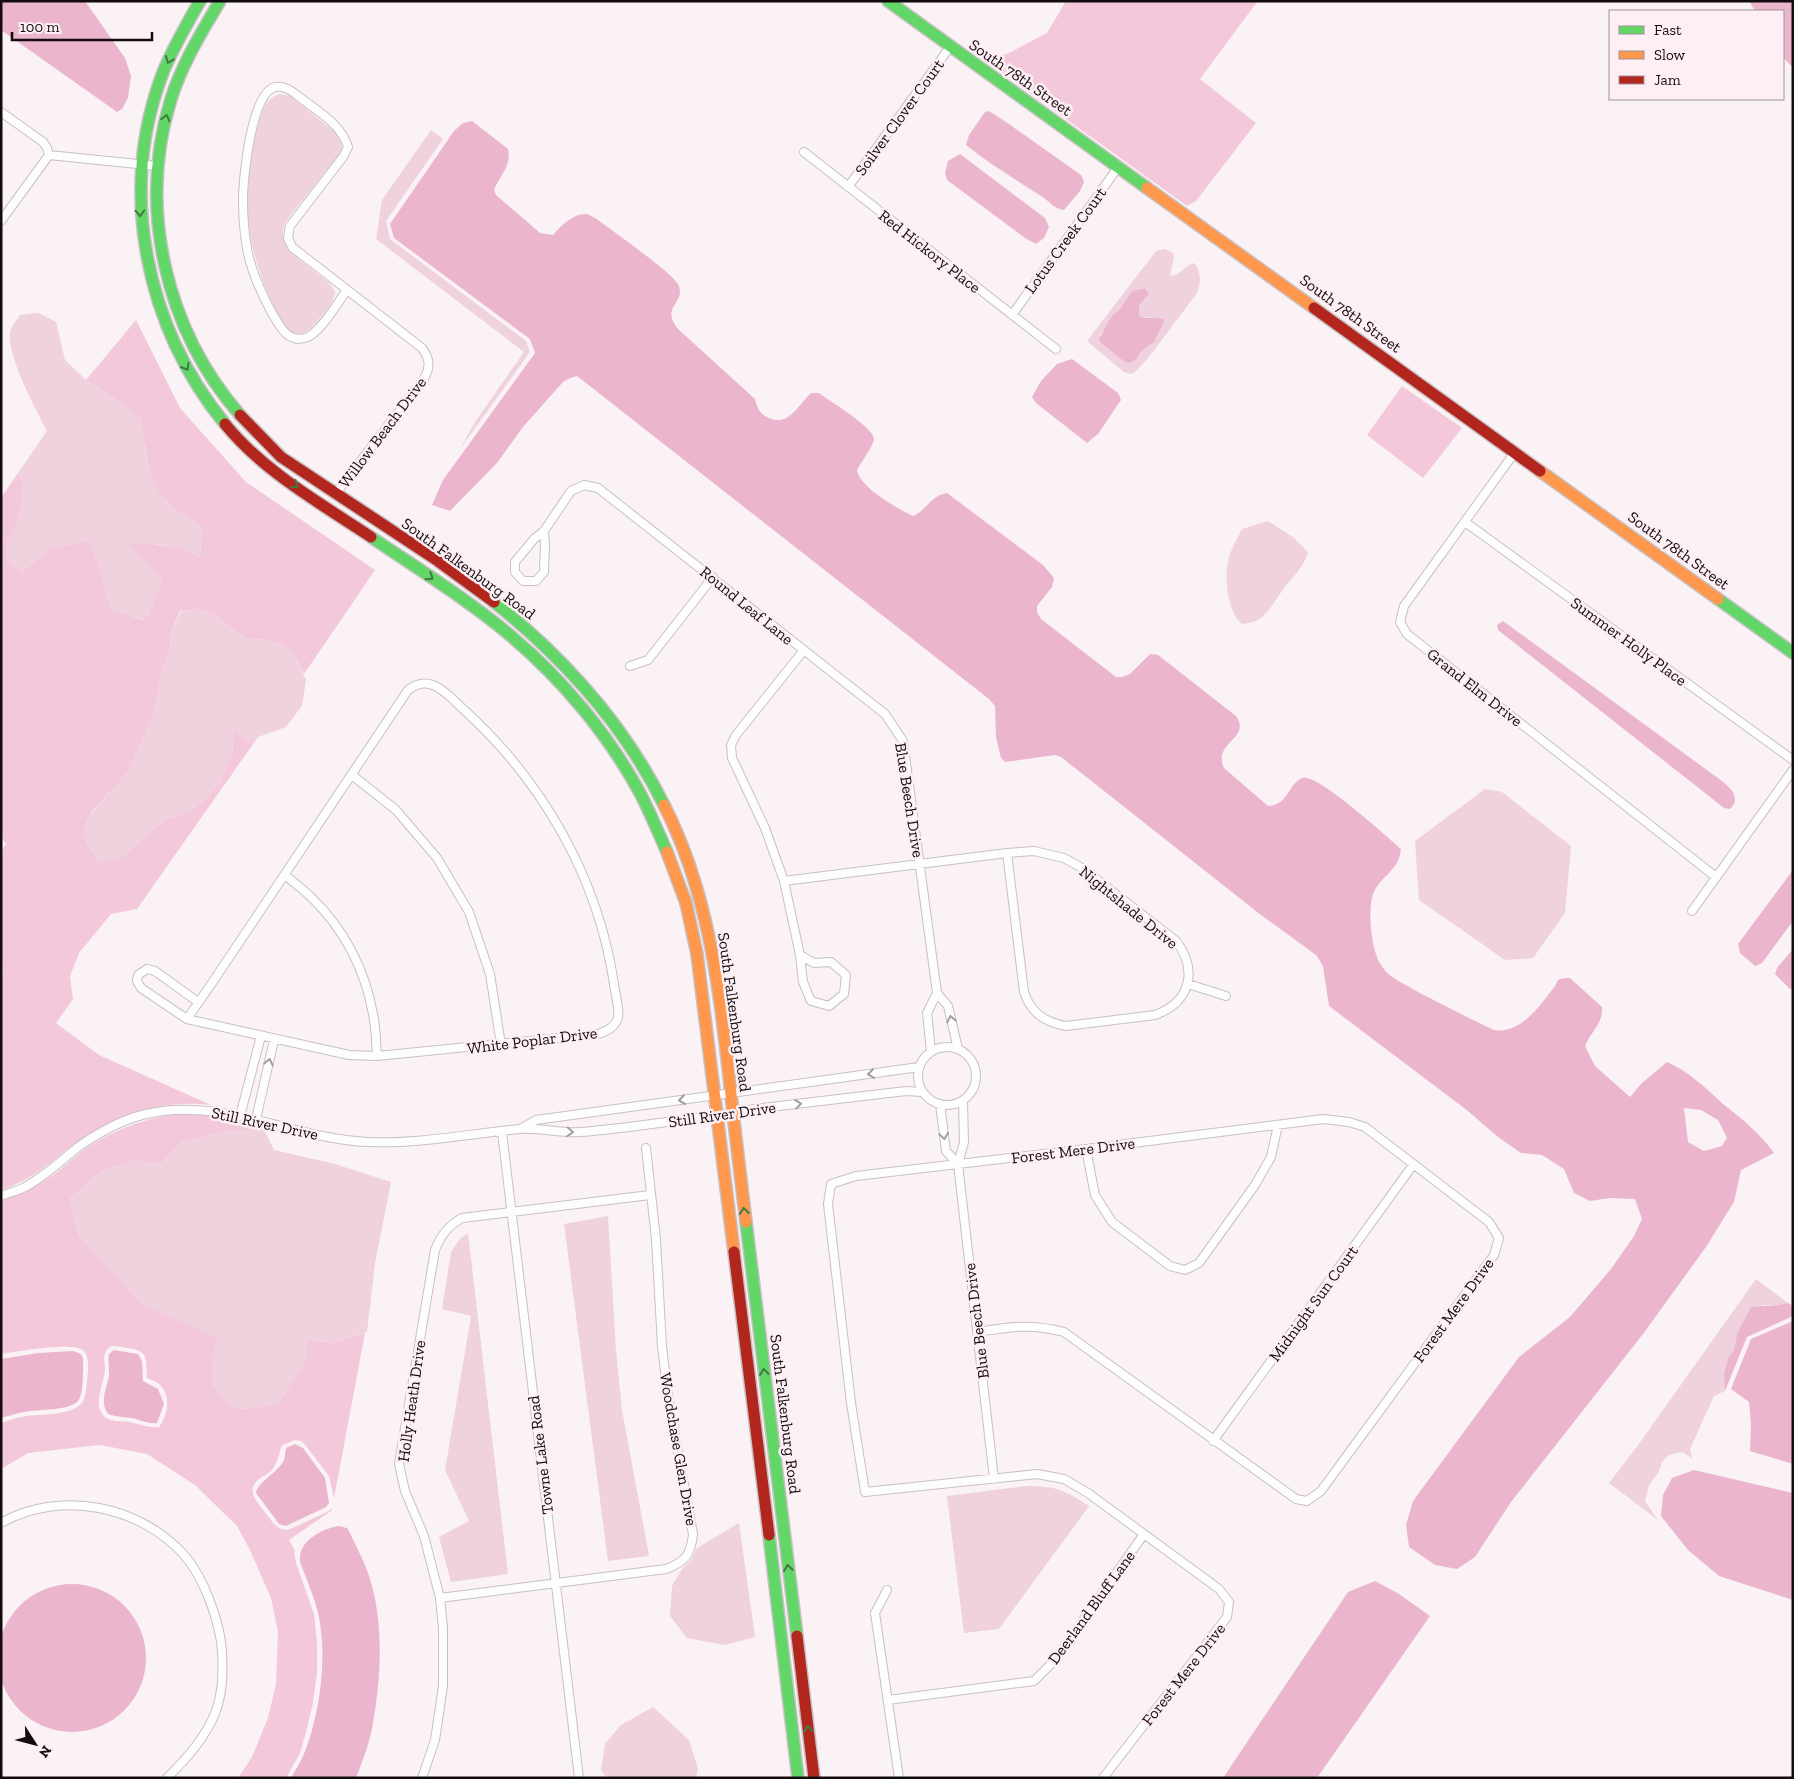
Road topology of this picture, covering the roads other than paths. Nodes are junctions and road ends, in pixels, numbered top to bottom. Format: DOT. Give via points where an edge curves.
graph roads {
  1 [pos="200,1"];
  2 [pos="220,1"];
  3 [pos="888,1"];
  4 [pos="950,46"];
  5 [pos="1,112"];
  6 [pos="804,152"];
  7 [pos="49,155"];
  8 [pos="142,164"];
  9 [pos="157,166"];
  10 [pos="1118,166"];
  11 [pos="848,186"];
  12 [pos="1,221"];
  13 [pos="347,290"];
  14 [pos="1012,315"];
  15 [pos="1056,348"];
  16 [pos="1515,452"];
  17 [pos="336,493"];
  18 [pos="327,506"];
  19 [pos="1465,522"];
  20 [pos="544,531"];
  21 [pos="713,577"];
  22 [pos="804,650"];
  23 [pos="1793,653"];
  24 [pos="630,666"];
  25 [pos="595,701"];
  26 [pos="584,711"];
  27 [pos="1793,760"];
  28 [pos="1793,770"];
  29 [pos="352,775"];
  30 [pos="1006,853"];
  31 [pos="920,865"];
  32 [pos="284,875"];
  33 [pos="1716,877"];
  34 [pos="784,881"];
  35 [pos="1692,911"];
  36 [pos="800,955"];
  37 [pos="1188,984"];
  38 [pos="937,993"];
  39 [pos="1226,996"];
  40 [pos="198,1002"];
  41 [pos="187,1019"];
  42 [pos="261,1036"];
  43 [pos="274,1040"];
  44 [pos="501,1045"];
  45 [pos="958,1049"];
  46 [pos="931,1051"];
  47 [pos="377,1056"];
  48 [pos="919,1067"];
  49 [pos="249,1081"];
  50 [pos="264,1084"];
  51 [pos="730,1092"];
  52 [pos="922,1092"];
  53 [pos="716,1094"];
  54 [pos="963,1101"];
  55 [pos="940,1104"];
  56 [pos="732,1114"];
  57 [pos="718,1115"];
  58 [pos="240,1116"];
  59 [pos="256,1120"];
  60 [pos="1278,1125"];
  61 [pos="522,1128"];
  62 [pos="502,1132"];
  63 [pos="646,1148"];
  64 [pos="1086,1149"];
  65 [pos="958,1164"];
  66 [pos="1414,1165"];
  67 [pos="650,1195"];
  68 [pos="1,1196"];
  69 [pos="511,1211"];
  70 [pos="977,1332"];
  71 [pos="766,1392"];
  72 [pos="752,1394"];
  73 [pos="1213,1440"];
  74 [pos="994,1479"];
  75 [pos="1,1523"];
  76 [pos="1144,1534"];
  77 [pos="555,1583"];
  78 [pos="887,1590"];
  79 [pos="440,1598"];
  80 [pos="888,1700"];
  81 [pos="167,1778"];
  82 [pos="422,1778"];
  83 [pos="579,1778"];
  84 [pos="798,1778"];
  85 [pos="814,1778"];
  86 [pos="899,1778"];
  87 [pos="1103,1778"];
  1 -- 8 [label="street, South Falkenburg Road, one-way" via="164,72 150,117"];
  9 -- 2 [label="street, South Falkenburg Road, one-way" via="164,122 178,78 193,45"];
  3 -- 4 [label="street, South 78th Street"];
  4 -- 10 [label="street, South 78th Street"];
  4 -- 11 [label="street, Soilver Clover Court"];
  5 -- 7 [label="street" via="43,142"];
  6 -- 11 [label="street, Red Hickory Place"];
  7 -- 8 [label="street"];
  7 -- 12 [label="street"];
  8 -- 9 [label="street"];
  8 -- 18 [label="street, South Falkenburg Road, one-way" via="142,236 151,282 166,327 184,364 206,401 236,436 269,468"];
  9 -- 17 [label="street, South Falkenburg Road" via="158,232 166,275 180,319 197,355 219,390 246,423 280,456"];
  10 -- 14 [label="street, Lotus Creek Court"];
  10 -- 16 [label="street, South 78th Street"];
  11 -- 14 [label="street, Red Hickory Place"];
  13 -- 13 [label="street, Willow Beach Drive" via="292,247 288,238 290,226 343,157 348,147 344,135 335,124 289,89 275,87 264,94 254,118 245,162 243,201 251,266 263,297 280,326 289,337 296,339 307,338 319,327"];
  13 -- 17 [label="street, Willow Beach Drive" via="422,348 428,357 429,371"];
  14 -- 15 [label="street, Red Hickory Place"];
  16 -- 19 [label="street, Grand Elm Drive"];
  16 -- 23 [label="street, South 78th Street"];
  17 -- 18 [label="street"];
  17 -- 25 [label="street, South Falkenburg Road" via="494,603 556,656"];
  18 -- 26 [label="street, South Falkenburg Road, one-way" via="526,648"];
  19 -- 27 [label="street, Summer Holly Place"];
  19 -- 33 [label="street, Grand Elm Drive" via="1404,606 1400,622 1407,634"];
  20 -- 20 [label="street, Round Leaf Lane" via="515,562 515,572 523,581 536,581 544,572"];
  20 -- 21 [label="street, Round Leaf Lane" via="571,491 584,485 598,488"];
  21 -- 22 [label="street, Round Leaf Lane"];
  21 -- 24 [label="street" via="648,660"];
  22 -- 31 [label="street, Blue Beech Drive" via="885,714 903,741"];
  22 -- 34 [label="street, Round Leaf Lane" via="731,745 732,758 765,828"];
  25 -- 26 [label="street"];
  25 -- 51 [label="street, South Falkenburg Road" via="641,764 663,803 697,886 719,991"];
  26 -- 53 [label="street, South Falkenburg Road" via="649,810 682,890 696,945"];
  28 -- 33 [label="street"];
  29 -- 32 [label="street, White Poplar Drive"];
  29 -- 44 [label="street" via="396,810 437,858 469,912 490,974"];
  29 -- 44 [label="street, White Poplar Drive" via="408,690 423,682 433,684 485,728 514,760 558,825 576,858 596,908 611,965 618,1016 612,1028 599,1034"];
  30 -- 31 [label="street, Nightshade Drive"];
  30 -- 37 [label="street, Nightshade Drive" via="1034,851 1064,858 1082,868 1176,941 1188,965"];
  30 -- 37 [label="street" via="1024,992 1033,1011 1041,1018 1066,1026 1155,1015 1175,1005"];
  31 -- 34 [label="street, Nightshade Drive"];
  31 -- 38 [label="street, Blue Beech Drive"];
  32 -- 40 [label="street, White Poplar Drive"];
  32 -- 47 [label="street" via="317,903 351,949 366,982 374,1016"];
  33 -- 35 [label="street"];
  34 -- 36 [label="street, Round Leaf Lane"];
  36 -- 36 [label="street, Round Leaf Lane" via="814,963 830,962 846,975 844,994 829,1006 811,1001 802,982"];
  37 -- 39 [label="street"];
  45 -- 38 [label="street, Blue Beech Drive, one-way" via="948,1006"];
  38 -- 46 [label="street" via="927,1013"];
  40 -- 41 [label="street, White Poplar Drive"];
  40 -- 41 [label="street, White Poplar Drive" via="154,971 147,969 138,975 141,988"];
  41 -- 42 [label="street, White Poplar Drive"];
  42 -- 43 [label="street, White Poplar Drive"];
  42 -- 49 [label="street"];
  43 -- 47 [label="street, White Poplar Drive" via="349,1055"];
  50 -- 43 [label="street, one-way"];
  44 -- 47 [label="street, White Poplar Drive"];
  45 -- 46 [label="street" via="949,1047"];
  45 -- 54 [label="street" via="972,1060 976,1078 974,1087"];
  46 -- 48 [label="street"];
  48 -- 51 [label="street, Still River Drive, one-way"];
  48 -- 52 [label="street"];
  49 -- 50 [label="street"];
  49 -- 58 [label="street"];
  50 -- 59 [label="street"];
  51 -- 53 [label="street, Still River Drive"];
  51 -- 56 [label="street, South Falkenburg Road"];
  52 -- 55 [label="street"];
  56 -- 52 [label="street, Still River Drive, one-way" via="906,1091"];
  53 -- 57 [label="street, South Falkenburg Road"];
  53 -- 61 [label="street, Still River Drive, one-way" via="536,1120"];
  54 -- 55 [label="street"];
  54 -- 65 [label="street, Blue Beech Drive" via="964,1142"];
  55 -- 65 [label="street, Blue Beech Drive, one-way" via="946,1151"];
  56 -- 57 [label="street, Still River Drive"];
  71 -- 56 [label="street, South Falkenburg Road, one-way"];
  61 -- 57 [label="street, Still River Drive, one-way" via="578,1132"];
  57 -- 72 [label="street, South Falkenburg Road"];
  58 -- 59 [label="street, Still River Drive"];
  58 -- 68 [label="street, Still River Drive" via="207,1110 172,1109 145,1114 117,1125 82,1145 46,1174"];
  59 -- 62 [label="street, Still River Drive" via="367,1142"];
  60 -- 64 [label="street, Forest Mere Drive"];
  60 -- 64 [label="street" via="1271,1157 1255,1185 1199,1263 1185,1270 1170,1266 1112,1222 1095,1195"];
  60 -- 66 [label="street, Forest Mere Drive" via="1323,1119 1349,1122 1365,1127"];
  61 -- 62 [label="street, Still River Drive"];
  62 -- 69 [label="street, Towne Lake Road"];
  63 -- 67 [label="street, Woodchase Glen Drive"];
  64 -- 65 [label="street, Forest Mere Drive"];
  65 -- 70 [label="street, Blue Beech Drive"];
  65 -- 74 [label="street, Forest Mere Drive" via="856,1176 831,1184 828,1204 864,1492"];
  66 -- 73 [label="street, Midnight Sun Court"];
  66 -- 73 [label="street, Forest Mere Drive" via="1489,1222 1499,1238 1494,1255 1321,1491 1307,1501 1296,1499"];
  67 -- 69 [label="street, Holly Heath Drive"];
  67 -- 77 [label="street, Woodchase Glen Drive" via="668,1397 694,1534 692,1545 687,1557 666,1569"];
  69 -- 77 [label="street, Towne Lake Road"];
  69 -- 79 [label="street, Holly Heath Drive" via="462,1218 441,1235 435,1250 399,1464 405,1491 424,1536"];
  70 -- 73 [label="street, Forest Mere Drive" via="1019,1326 1064,1332"];
  70 -- 74 [label="street, Blue Beech Drive"];
  71 -- 72 [label="street"];
  85 -- 71 [label="street, South Falkenburg Road, one-way"];
  72 -- 84 [label="street, South Falkenburg Road"];
  74 -- 76 [label="street, Forest Mere Drive" via="1037,1474 1064,1479"];
  75 -- 81 [label="street" via="28,1512 53,1507 97,1508 130,1516 168,1540 186,1557 213,1609 221,1636 222,1688 204,1736 188,1758"];
  76 -- 80 [label="street, Deerland Bluff Lane" via="1055,1660 1034,1681"];
  76 -- 87 [label="street, Forest Mere Drive" via="1219,1589 1229,1602 1227,1617"];
  77 -- 79 [label="street, Woodchase Glen Drive"];
  77 -- 83 [label="street, Towne Lake Road"];
  78 -- 80 [label="street" via="875,1613"];
  79 -- 82 [label="street, Holly Heath Drive" via="443,1686 435,1740"];
  80 -- 86 [label="street"];
}
